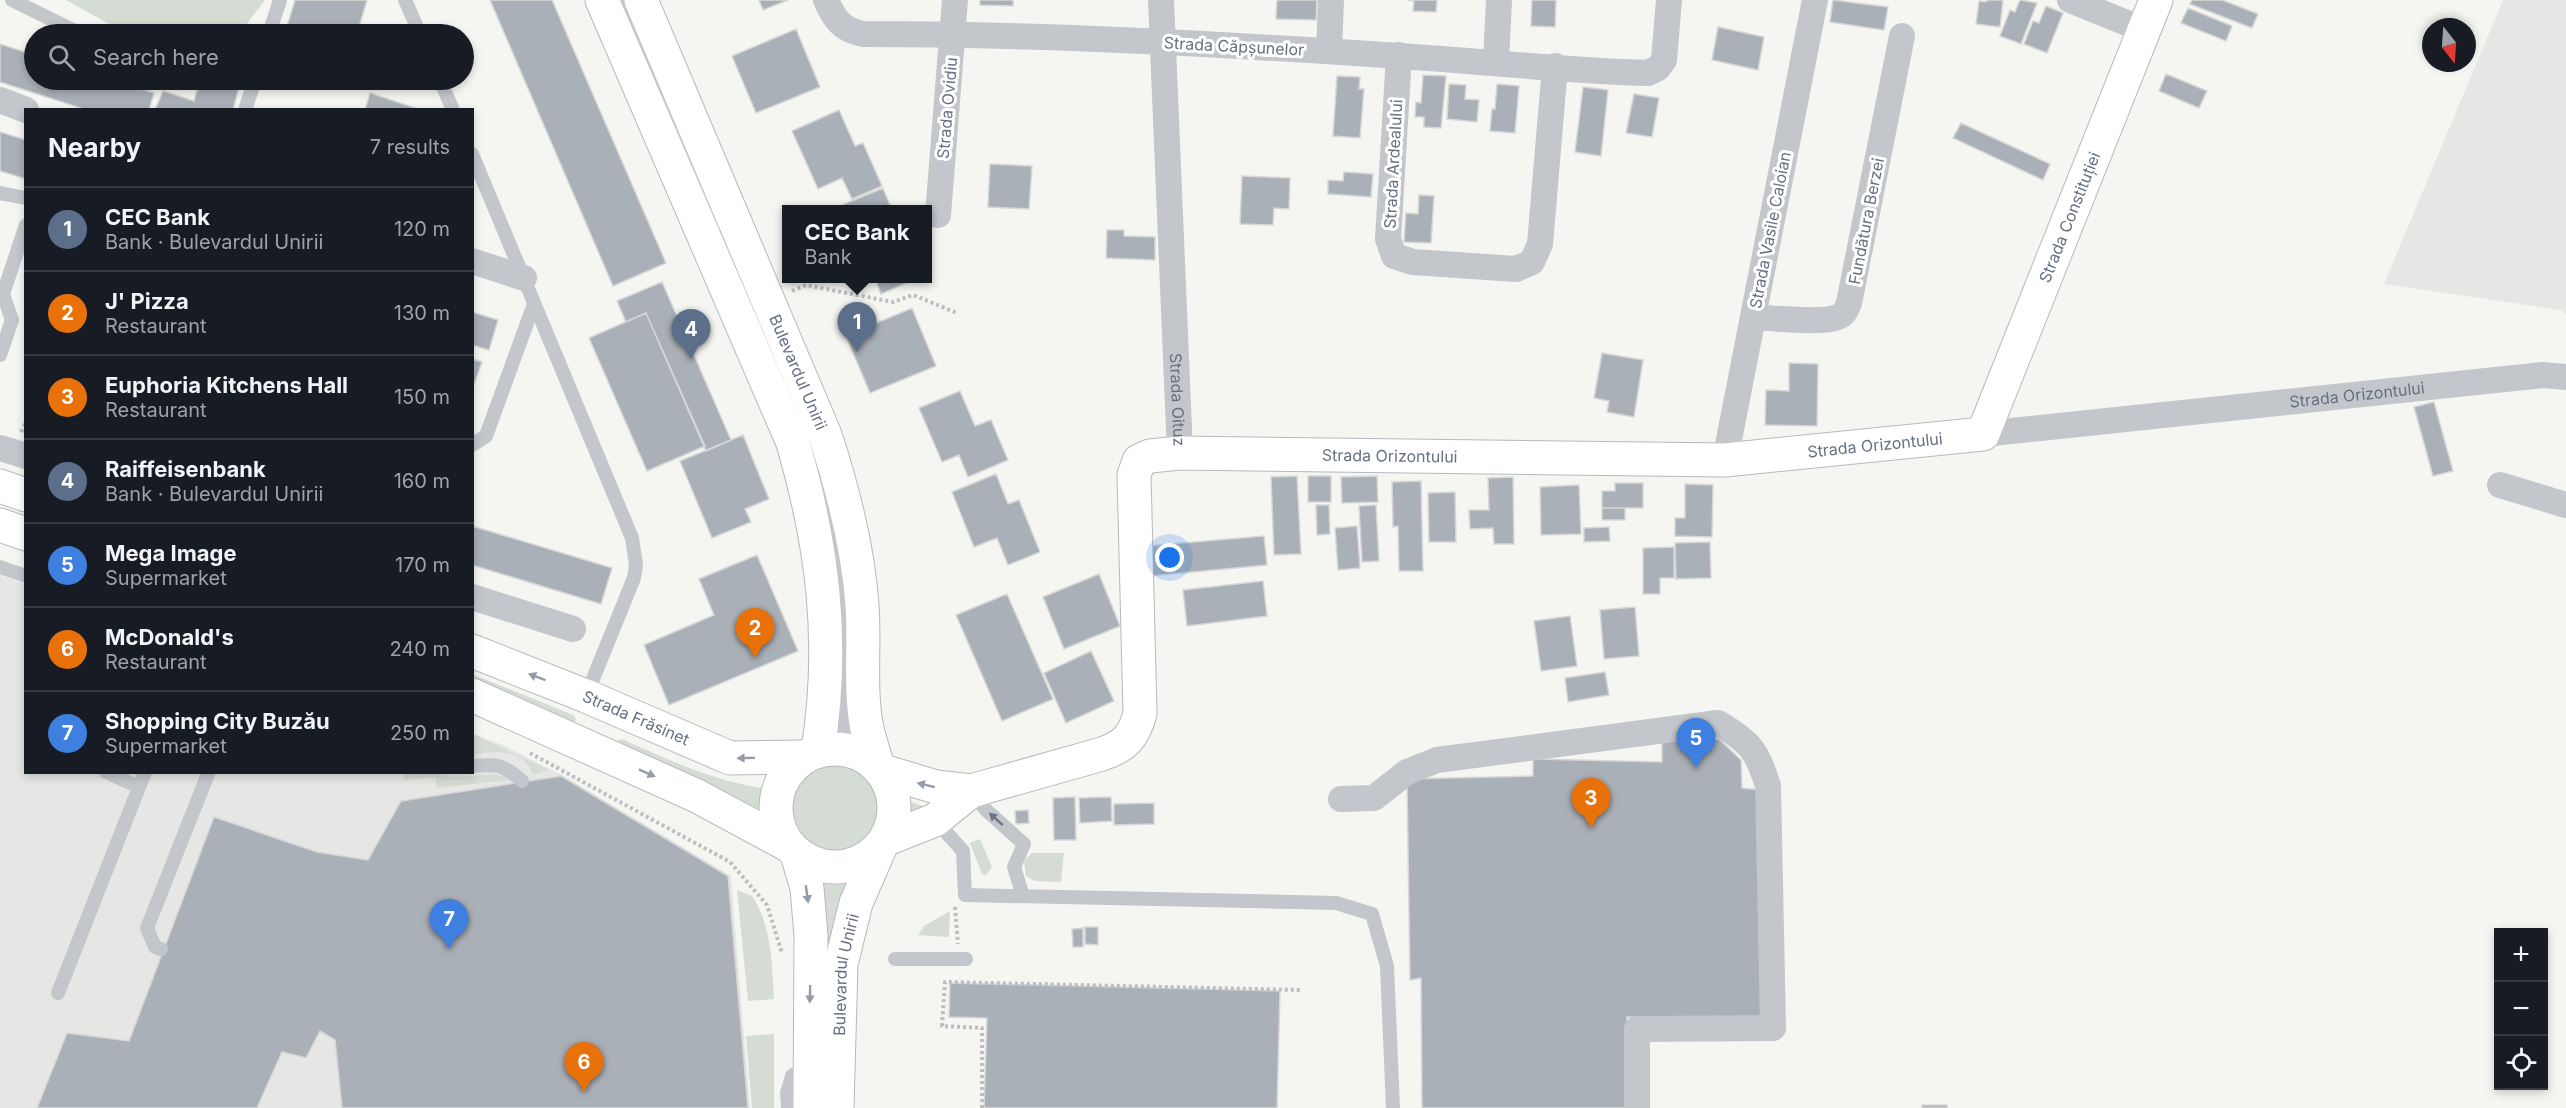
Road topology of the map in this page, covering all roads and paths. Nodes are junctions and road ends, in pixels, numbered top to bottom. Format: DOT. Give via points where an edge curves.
graph roads {
  1 [pos="12,0"];
  2 [pos="280,0"];
  3 [pos="405,0"];
  4 [pos="602,0"];
  5 [pos="622,0"];
  6 [pos="641,0"];
  7 [pos="826,0"];
  8 [pos="955,0"];
  9 [pos="1161,0"];
  10 [pos="1331,0"];
  11 [pos="1499,0"];
  12 [pos="1669,0"];
  13 [pos="1815,0"];
  14 [pos="2070,0"];
  15 [pos="2156,0"];
  16 [pos="61,24"];
  17 [pos="272,24"];
  18 [pos="416,24"];
  19 [pos="2144,30"];
  20 [pos="953,34"];
  21 [pos="1902,36"];
  22 [pos="1163,43"];
  23 [pos="1329,51"];
  24 [pos="1399,56"];
  25 [pos="1496,62"];
  26 [pos="1555,66"];
  27 [pos="252,90"];
  28 [pos="444,90"];
  29 [pos="0,100"];
  30 [pos="246,108"];
  31 [pos="452,108"];
  32 [pos="24,109"];
  33 [pos="474,159"];
  34 [pos="0,193"];
  35 [pos="24,198"];
  36 [pos="938,215"];
  37 [pos="24,231"];
  38 [pos="722,232"];
  39 [pos="474,262"];
  40 [pos="524,278"];
  41 [pos="768,300"];
  42 [pos="534,304"];
  43 [pos="957,313"];
  44 [pos="1753,317"];
  45 [pos="0,355"];
  46 [pos="2566,377"];
  47 [pos="1983,434"];
  48 [pos="474,444"];
  49 [pos="0,448"];
  50 [pos="1180,453"];
  51 [pos="24,455"];
  52 [pos="1725,460"];
  53 [pos="820,470"];
  54 [pos="2500,485"];
  55 [pos="0,486"];
  56 [pos="24,494"];
  57 [pos="2566,505"];
  58 [pos="0,525"];
  59 [pos="24,533"];
  60 [pos="0,567"];
  61 [pos="24,575"];
  62 [pos="474,598"];
  63 [pos="573,629"];
  64 [pos="474,652"];
  65 [pos="474,696"];
  66 [pos="586,696"];
  67 [pos="846,729"];
  68 [pos="522,749"];
  69 [pos="811,754"];
  70 [pos="474,766"];
  71 [pos="880,768"];
  72 [pos="110,774"];
  73 [pos="144,774"];
  74 [pos="208,774"];
  75 [pos="522,781"];
  76 [pos="139,787"];
  77 [pos="971,791"];
  78 [pos="1341,799"];
  79 [pos="935,820"];
  80 [pos="883,844"];
  81 [pos="793,850"];
  82 [pos="1023,896"];
  83 [pos="954,901"];
  84 [pos="161,949"];
  85 [pos="895,959"];
  86 [pos="963,959"];
  87 [pos="783,964"];
  88 [pos="1300,990"];
  89 [pos="58,993"];
  90 [pos="811,1064"];
  91 [pos="788,1108"];
  92 [pos="810,1108"];
  93 [pos="837,1108"];
  94 [pos="982,1108"];
  95 [pos="1393,1108"];
  96 [pos="1637,1108"];
  1 -- 16 [label="lane"];
  2 -- 17 [label="lane"];
  3 -- 18 [label="lane"];
  4 -- 69 [label="main road, Bulevardul Unirii" via="793,443 802,473 821,560 826,608 826,683"];
  5 -- 38 [label="lane"];
  6 -- 41 [label="main road, Bulevardul Unirii"];
  7 -- 20 [label="street, Strada Căpșunelor" via="835,19 851,32"];
  8 -- 20 [label="street, Strada Ovidiu"];
  9 -- 22 [label="street, Strada Oituz"];
  10 -- 23 [label="street"];
  11 -- 25 [label="street"];
  12 -- 26 [label="street, Strada Căpșunelor" via="1666,50 1658,68 1648,73"];
  13 -- 44 [label="street, Strada Vasile Caloian"];
  14 -- 19 [label="street"];
  15 -- 19 [label="main road, Strada Constituției"];
  19 -- 47 [label="main road, Strada Constituției"];
  20 -- 22 [label="street, Strada Căpșunelor"];
  20 -- 36 [label="street, Strada Ovidiu"];
  21 -- 44 [label="street, Fundătura Berzei" via="1845,313 1824,319"];
  22 -- 23 [label="street, Strada Căpșunelor"];
  22 -- 50 [label="street, Strada Oituz"];
  23 -- 24 [label="street, Strada Căpșunelor"];
  24 -- 25 [label="street, Strada Căpșunelor"];
  24 -- 26 [label="street, Strada Ardealului" via="1388,239 1394,256 1413,262 1516,269 1532,262 1540,244"];
  25 -- 26 [label="street, Strada Căpșunelor"];
  27 -- 30 [label="lane"];
  28 -- 31 [label="lane"];
  29 -- 32 [label="street"];
  33 -- 40 [label="lane"];
  34 -- 35 [label="lane"];
  37 -- 45 [label="lane" via="3,294 12,320"];
  39 -- 40 [label="street"];
  40 -- 42 [label="lane"];
  41 -- 43 [label="path" via="806,285 893,302 913,294"];
  41 -- 71 [label="main road, Bulevardul Unirii" via="839,476 862,604 867,728"];
  42 -- 48 [label="lane" via="486,436"];
  42 -- 66 [label="lane" via="632,538 636,564 634,578"];
  44 -- 52 [label="street, Strada Vasile Caloian"];
  46 -- 47 [label="street, Strada Orizontului" via="2543,375"];
  47 -- 52 [label="main road, Strada Orizontului"];
  49 -- 51 [label="street"];
  50 -- 52 [label="main road, Strada Orizontului"];
  50 -- 77 [label="main road, Strada Oituz" via="1138,461 1134,475 1140,712 1130,740 1102,754"];
  53 -- 67 [label="lane" via="845,610"];
  54 -- 57 [label="street"];
  55 -- 56 [label="main road"];
  58 -- 59 [label="main road"];
  60 -- 61 [label="lane"];
  62 -- 63 [label="street"];
  66 -- 64 [label="main road, Strada Frăsinet, one-way"];
  65 -- 81 [label="main road, one-way" via="697,796"];
  69 -- 66 [label="main road, Strada Frăsinet, one-way" via="730,758"];
  67 -- 69 [label="lane"];
  67 -- 71 [label="lane"];
  68 -- 87 [label="path" via="730,862 767,905"];
  69 -- 71 [label="main road" via="834,748 850,750"];
  69 -- 81 [label="main road" via="791,767 777,795 775,812 779,828"];
  70 -- 75 [label="lane" via="496,764"];
  77 -- 71 [label="main road, Strada Oituz, one-way" via="936,788"];
  71 -- 80 [label="main road" via="893,792 895,816"];
  72 -- 76 [label="lane"];
  73 -- 76 [label="lane"];
  74 -- 84 [label="lane" via="147,928 155,947"];
  76 -- 89 [label="lane"];
  77 -- 79 [label="main road, Strada Oituz"];
  82 -- 77 [label="lane, one-way" via="1014,867 1024,844"];
  78 -- 96 [label="street" via="1374,798 1407,772 1437,760 1718,723 1744,739 1761,763 1768,786 1773,1028 1637,1029"];
  79 -- 80 [label="main road, Strada Oituz"];
  79 -- 82 [label="lane" via="963,851 965,895"];
  80 -- 81 [label="main road" via="861,862 839,867 817,865"];
  80 -- 93 [label="main road, Bulevardul Unirii" via="856,903 841,964"];
  81 -- 90 [label="main road, Bulevardul Unirii, one-way" via="807,888"];
  82 -- 95 [label="lane" via="1336,903 1372,914 1387,966"];
  83 -- 86 [label="path"];
  85 -- 86 [label="lane"];
  88 -- 94 [label="path" via="945,982 942,1026 982,1028"];
  90 -- 91 [label="lane" via="792,1076"];
  90 -- 92 [label="main road, Bulevardul Unirii"];
}
